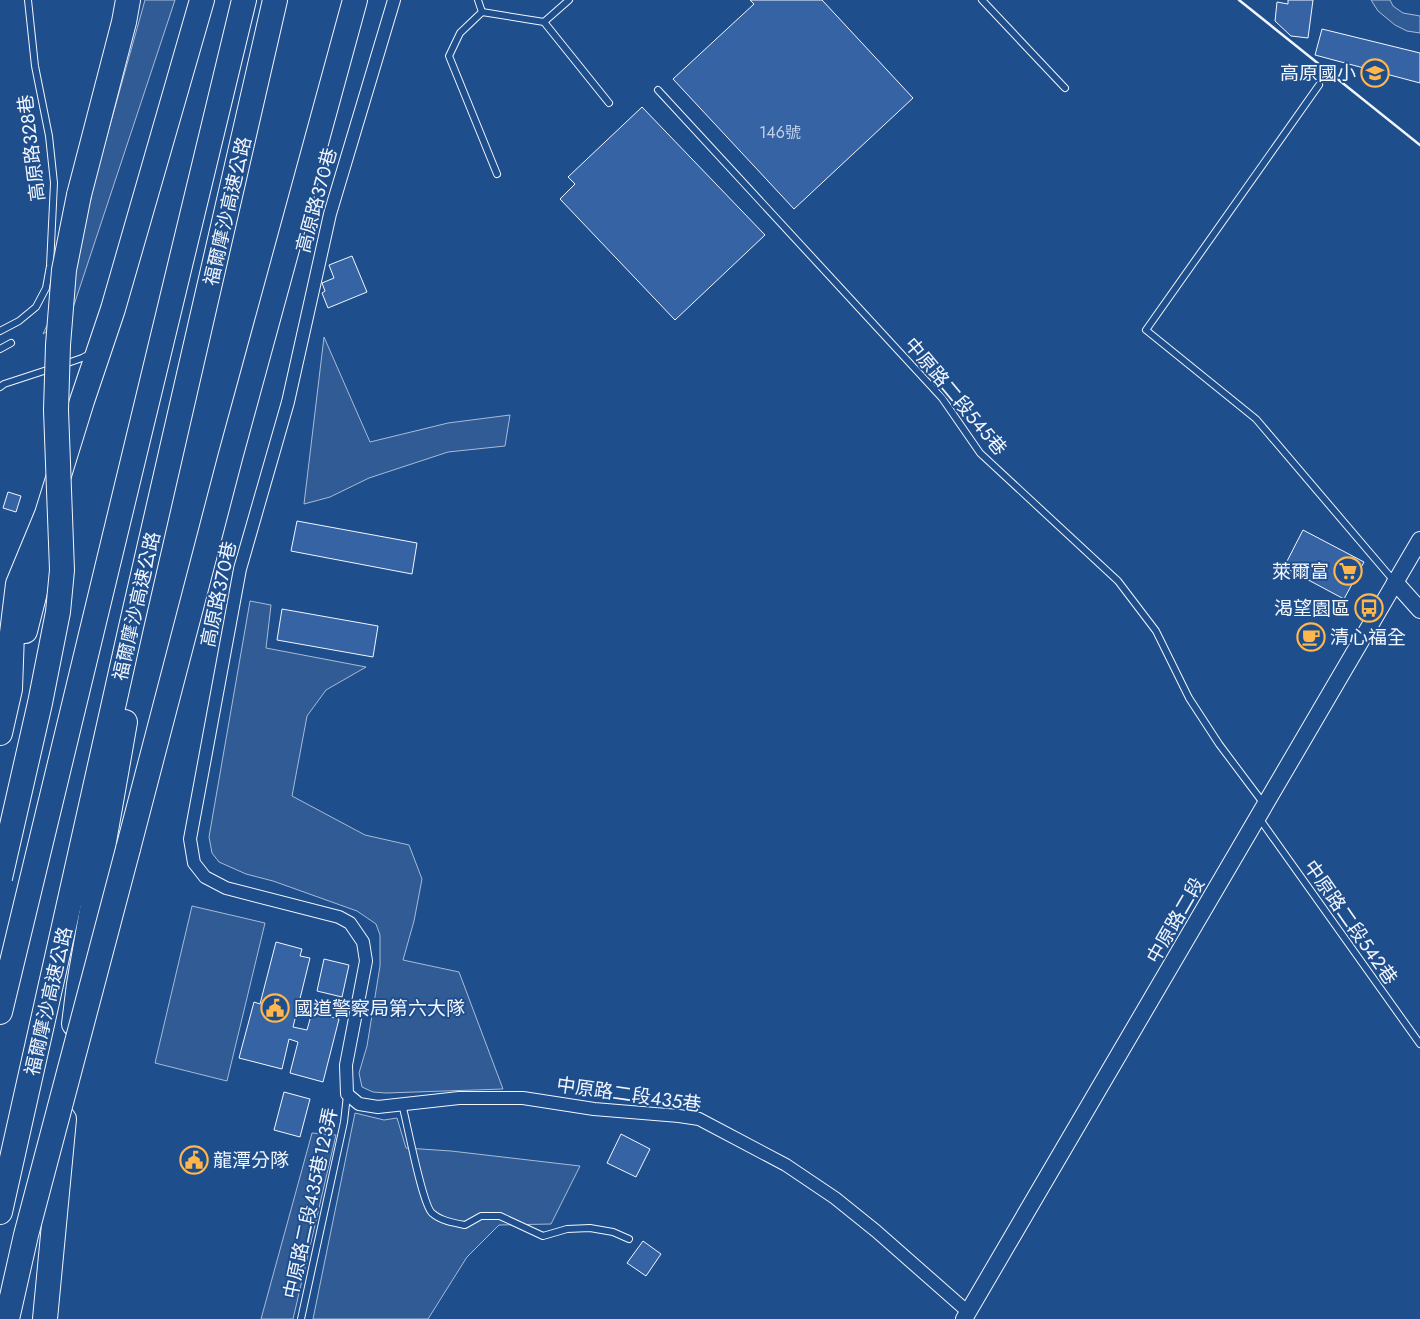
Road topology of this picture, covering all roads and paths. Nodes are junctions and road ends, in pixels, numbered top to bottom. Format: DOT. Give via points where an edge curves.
graph roads {
  1 [pos="28,0"];
  2 [pos="128,0"];
  3 [pos="202,0"];
  4 [pos="244,0"];
  5 [pos="275,0"];
  6 [pos="356,0"];
  7 [pos="394,0"];
  8 [pos="478,0"];
  9 [pos="569,0"];
  10 [pos="982,0"];
  11 [pos="482,12"];
  12 [pos="544,22"];
  13 [pos="1319,85"];
  14 [pos="1065,88"];
  15 [pos="658,90"];
  16 [pos="610,103"];
  17 [pos="497,174"];
  18 [pos="0,331"];
  19 [pos="11,343"];
  20 [pos="100,348"];
  21 [pos="0,349"];
  22 [pos="49,369"];
  23 [pos="61,381"];
  24 [pos="0,387"];
  25 [pos="72,434"];
  26 [pos="1420,540"];
  27 [pos="1395,582"];
  28 [pos="1420,610"];
  29 [pos="130,627"];
  30 [pos="2,726"];
  31 [pos="1262,811"];
  32 [pos="0,878"];
  33 [pos="0,1012"];
  34 [pos="1420,1044"];
  35 [pos="347,1094"];
  36 [pos="402,1104"];
  37 [pos="0,1212"];
  38 [pos="629,1239"];
  39 [pos="969,1317"];
  40 [pos="7,1319"];
  41 [pos="44,1319"];
  42 [pos="302,1319"];
  1 -- 18 [label="lane, 高原路328巷" via="54,183 50,266 46,288 36,307"];
  2 -- 32 [label="highway, bridge" via="79,195 64,270 56,410 62,570 58,612"];
  3 -- 20 [label="highway"];
  4 -- 33 [label="highway, 福爾摩沙高速公路"];
  5 -- 29 [label="highway, 福爾摩沙高速公路"];
  6 -- 40 [label="highway, bridge" via="233,449 26,1235"];
  7 -- 35 [label="street, 高原路370巷" via="330,214 288,402 240,569 190,839 194,863 204,878 226,888 339,917 350,923 363,942 366,961 346,1065"];
  8 -- 11 [label="lane"];
  9 -- 12 [label="lane"];
  10 -- 14 [label="lane"];
  11 -- 12 [label="lane"];
  11 -- 17 [label="lane" via="460,32 449,56"];
  12 -- 16 [label="lane"];
  13 -- 27 [label="lane" via="1146,330 1256,419"];
  15 -- 31 [label="lane, 中原路二段545巷" via="942,398 980,453 1118,581 1156,631 1188,698"];
  19 -- 21 [label="lane"];
  20 -- 22 [label="lane"];
  20 -- 25 [label="highway" via="80,399"];
  22 -- 23 [label="lane"];
  22 -- 24 [label="lane"];
  25 -- 30 [label="highway" via="26,627 19,678"];
  25 -- 30 [label="highway" via="48,514 18,584 9,635 10,689"];
  26 -- 27 [label="street, 中原路二段"];
  27 -- 28 [label="street"];
  27 -- 31 [label="street, 中原路二段"];
  29 -- 37 [label="highway, 福爾摩沙高速公路"];
  29 -- 41 [label="highway" via="127,711 79,984"];
  31 -- 34 [label="lane, 中原路二段542巷"];
  31 -- 39 [label="street, 中原路二段"];
  35 -- 36 [label="street, 中原路二段435巷" via="359,1104 378,1107"];
  35 -- 42 [label="lane, 中原路二段435巷123弄" via="344,1122"];
  36 -- 38 [label="lane" via="424,1197 431,1212 446,1221 465,1225 481,1216 500,1216 543,1236 567,1229 590,1228"];
  36 -- 39 [label="street, 中原路二段435巷" via="459,1098 522,1098 699,1120 786,1165 835,1198 876,1231"];
}
